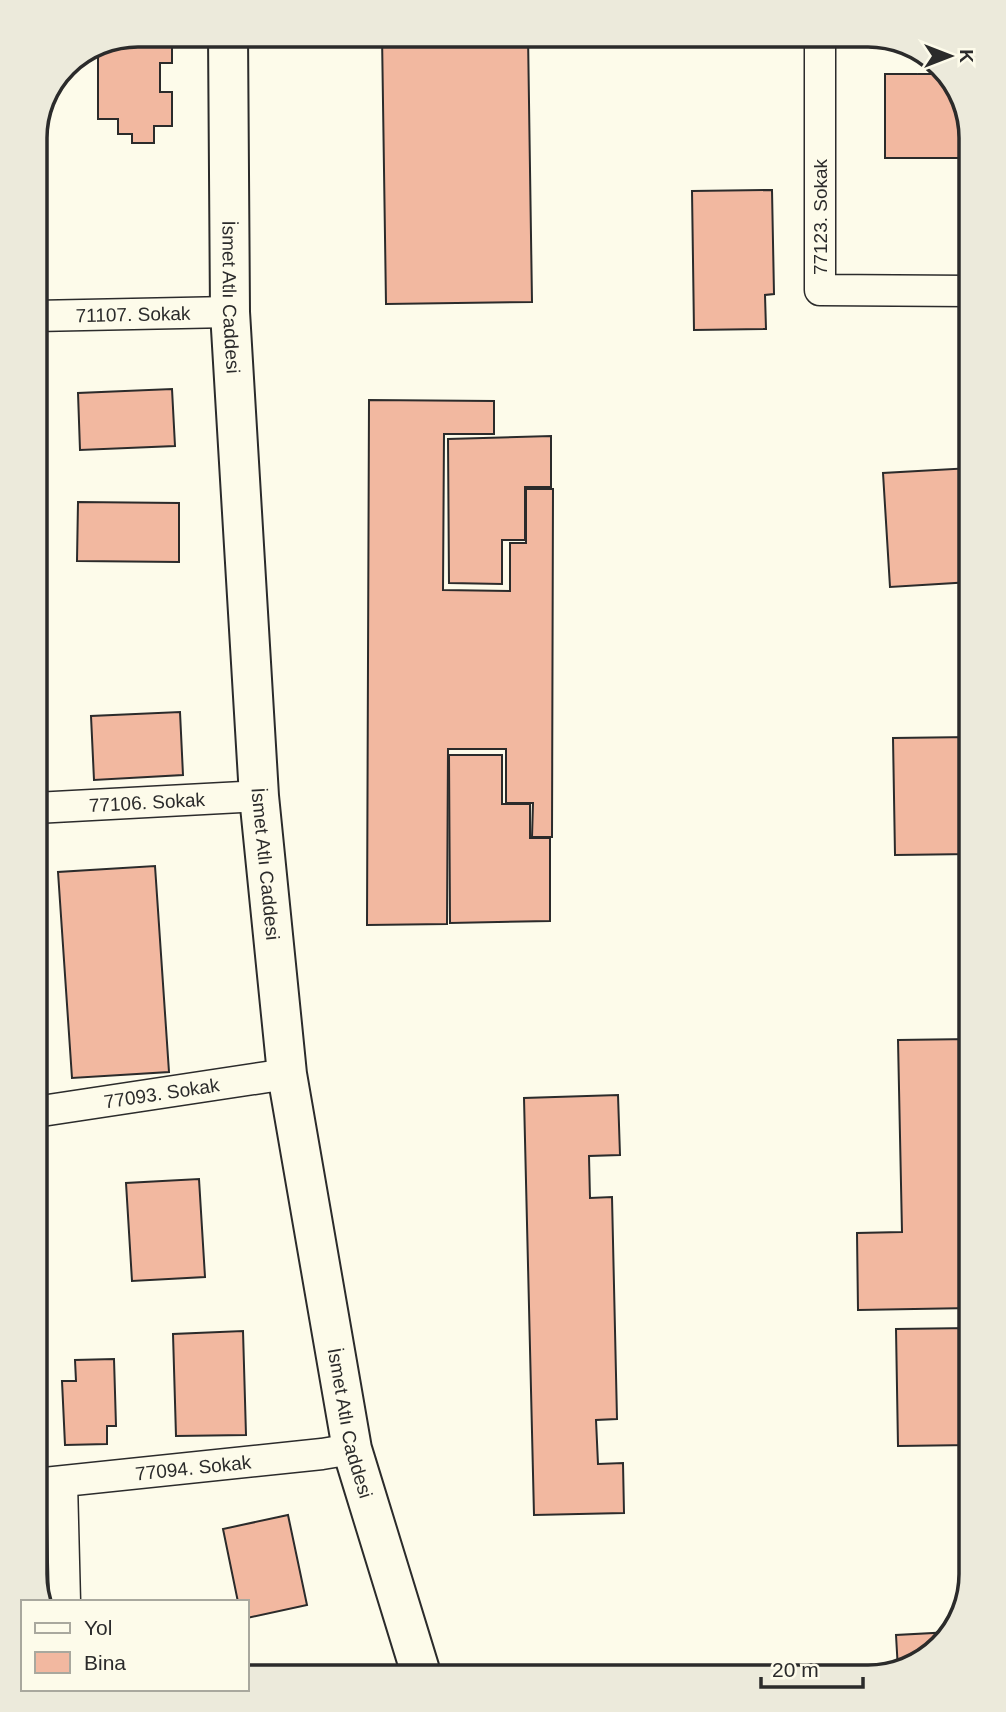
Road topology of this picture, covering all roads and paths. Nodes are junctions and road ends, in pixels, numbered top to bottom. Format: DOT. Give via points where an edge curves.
graph roads {
  1 [pos="228,47"];
  2 [pos="820,47"];
  3 [pos="959,291"];
  4 [pos="230,312"];
  5 [pos="47,316"];
  6 [pos="259,796"];
  7 [pos="47,807"];
  8 [pos="287,1074"];
  9 [pos="47,1110"];
  10 [pos="352,1449"];
  11 [pos="49,1483"];
  12 [pos="65,1600"];
  13 [pos="418,1665"];
  1 -- 4 [label="main road, İsmet Atlı Caddesi"];
  2 -- 3 [label="street, 77123. Sokak" via="820,290"];
  4 -- 5 [label="street, 71107. Sokak"];
  4 -- 6 [label="main road, İsmet Atlı Caddesi"];
  6 -- 7 [label="street, 77106. Sokak"];
  6 -- 8 [label="main road, İsmet Atlı Caddesi"];
  8 -- 9 [label="street, 77093. Sokak"];
  8 -- 10 [label="main road, İsmet Atlı Caddesi"];
  10 -- 11 [label="street, 77094. Sokak"];
  10 -- 13 [label="main road, İsmet Atlı Caddesi"];
  11 -- 12 [label="street"];
}
